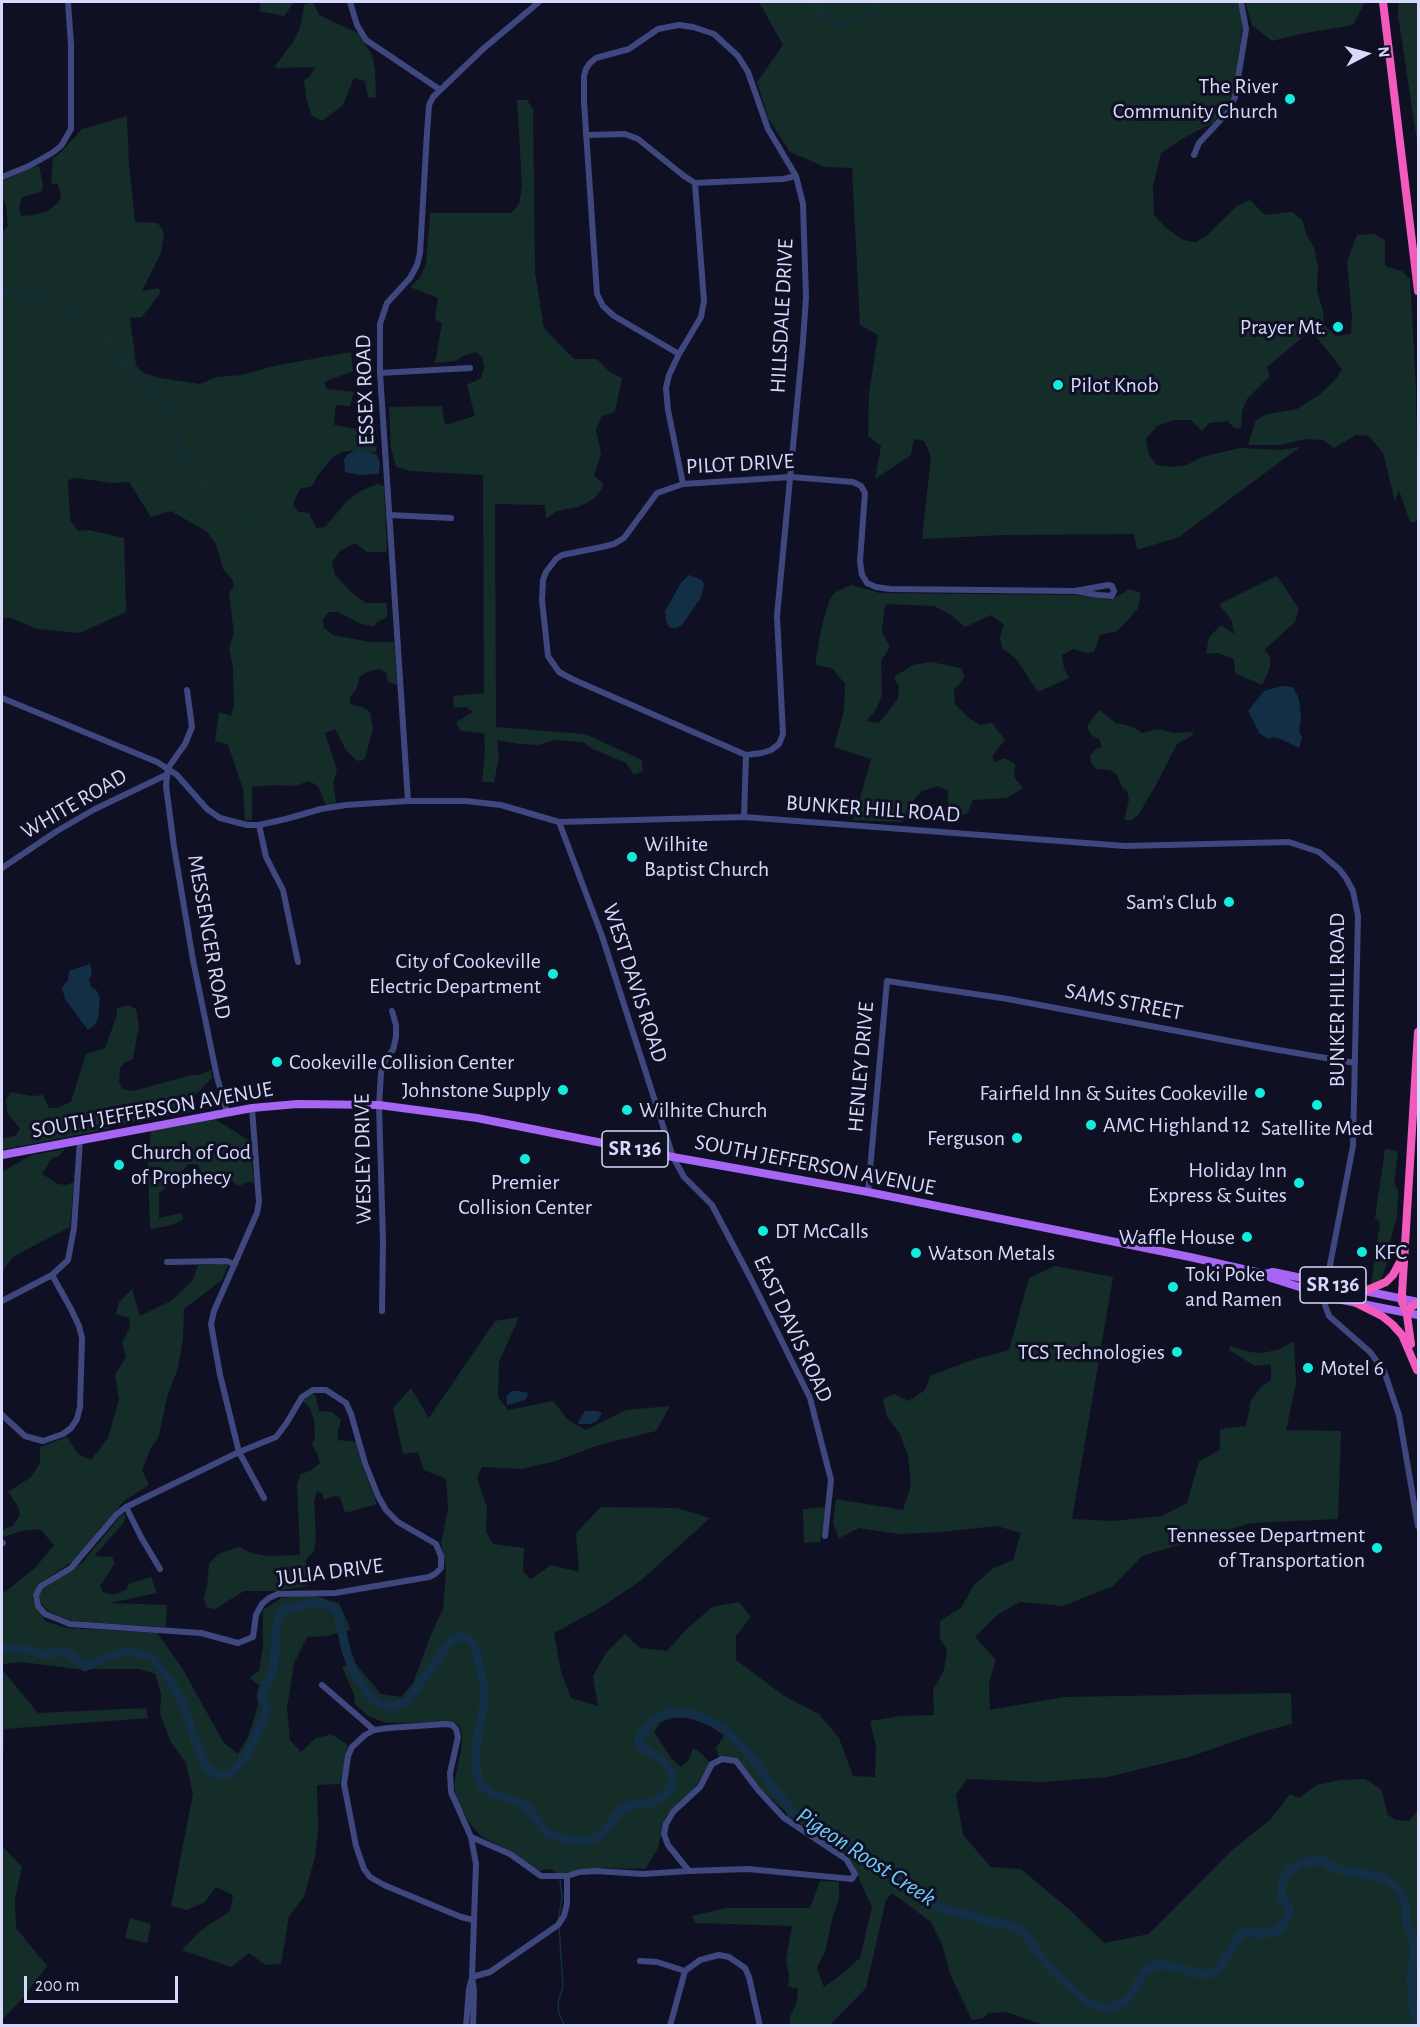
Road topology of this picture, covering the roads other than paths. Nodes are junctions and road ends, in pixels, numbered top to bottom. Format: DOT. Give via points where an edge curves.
graph roads {
  1 [pos="68,2"];
  2 [pos="350,2"];
  3 [pos="539,2"];
  4 [pos="1241,2"];
  5 [pos="1383,2"];
  6 [pos="439,89"];
  7 [pos="586,135"];
  8 [pos="1194,155"];
  9 [pos="796,176"];
  10 [pos="2,177"];
  11 [pos="695,183"];
  12 [pos="1419,291"];
  13 [pos="679,354"];
  14 [pos="470,368"];
  15 [pos="380,373"];
  16 [pos="791,477"];
  17 [pos="683,484"];
  18 [pos="389,515"];
  19 [pos="451,518"];
  20 [pos="1075,591"];
  21 [pos="187,690"];
  22 [pos="2,698"];
  23 [pos="746,755"];
  24 [pos="168,768"];
  25 [pos="166,775"];
  26 [pos="408,801"];
  27 [pos="744,817"];
  28 [pos="559,822"];
  29 [pos="259,825"];
  30 [pos="2,868"];
  31 [pos="298,962"];
  32 [pos="887,981"];
  33 [pos="392,1011"];
  34 [pos="1419,1032"];
  35 [pos="1355,1063"];
  36 [pos="379,1105"];
  37 [pos="252,1108"];
  38 [pos="227,1112"];
  39 [pos="80,1140"];
  40 [pos="2,1155"];
  41 [pos="673,1156"];
  42 [pos="868,1192"];
  43 [pos="1405,1239"];
  44 [pos="167,1262"];
  45 [pos="235,1264"];
  46 [pos="1264,1274"];
  47 [pos="52,1275"];
  48 [pos="1327,1283"];
  49 [pos="1365,1291"];
  50 [pos="1324,1296"];
  51 [pos="1402,1299"];
  52 [pos="2,1301"];
  53 [pos="1356,1303"];
  54 [pos="1419,1303"];
  55 [pos="382,1311"];
  56 [pos="1407,1313"];
  57 [pos="1419,1315"];
  58 [pos="1418,1372"];
  59 [pos="2,1414"];
  60 [pos="239,1452"];
  61 [pos="264,1498"];
  62 [pos="126,1506"];
  63 [pos="1419,1526"];
  64 [pos="825,1536"];
  65 [pos="160,1569"];
  66 [pos="322,1685"];
  67 [pos="374,1730"];
  68 [pos="471,1837"];
  69 [pos="689,1872"];
  70 [pos="567,1876"];
  71 [pos="473,1920"];
  72 [pos="640,1961"];
  73 [pos="685,1971"];
  74 [pos="472,1977"];
  75 [pos="466,2025"];
  76 [pos="473,2025"];
  77 [pos="670,2025"];
  78 [pos="760,2025"];
  1 -- 10 [label="street" via="71,129 52,153"];
  2 -- 6 [label="street" via="366,40"];
  3 -- 6 [label="street, ESSEX ROAD"];
  4 -- 8 [label="street" via="1246,29 1235,97"];
  5 -- 12 [label="highway"];
  6 -- 15 [label="street, ESSEX ROAD" via="429,105 420,253 411,278 382,313"];
  7 -- 9 [label="street, HILLSDALE DRIVE" via="584,76 590,63 629,49 658,30 679,25 693,27 714,34 738,56 748,72 768,129"];
  7 -- 11 [label="street" via="625,134 638,139"];
  7 -- 13 [label="street, HILLSDALE DRIVE" via="597,294 614,316"];
  9 -- 11 [label="street"];
  9 -- 16 [label="street, HILLSDALE DRIVE" via="803,204 806,297"];
  11 -- 13 [label="street" via="704,301 701,317"];
  13 -- 17 [label="street" via="666,387"];
  14 -- 15 [label="street"];
  15 -- 18 [label="street, ESSEX ROAD"];
  16 -- 17 [label="street, PILOT DRIVE"];
  16 -- 20 [label="street, PILOT DRIVE" via="861,486 865,493 862,575 876,587"];
  16 -- 23 [label="street, HILLSDALE DRIVE" via="777,616 783,734 771,750"];
  17 -- 23 [label="street, PILOT DRIVE" via="657,493 624,538 614,544 562,555 551,565 543,580 542,600 548,656 559,672 572,679"];
  18 -- 19 [label="street"];
  18 -- 26 [label="street, ESSEX ROAD"];
  20 -- 20 [label="street, PILOT DRIVE" via="1098,596 1112,596 1114,591 1108,585"];
  21 -- 24 [label="street, MESSENGER ROAD" via="192,727"];
  22 -- 24 [label="street, BUNKER HILL ROAD"];
  23 -- 27 [label="street"];
  24 -- 25 [label="street, MESSENGER ROAD"];
  24 -- 29 [label="street, BUNKER HILL ROAD" via="220,818"];
  25 -- 30 [label="street, WHITE ROAD" via="95,809"];
  25 -- 38 [label="street, MESSENGER ROAD" via="193,960"];
  26 -- 28 [label="street, BUNKER HILL ROAD" via="486,802"];
  26 -- 29 [label="street, BUNKER HILL ROAD" via="329,807"];
  27 -- 28 [label="street, BUNKER HILL ROAD"];
  27 -- 35 [label="street, BUNKER HILL ROAD" via="1125,846 1288,842 1318,852 1346,878 1356,903"];
  28 -- 41 [label="street, WEST DAVIS ROAD" via="602,936"];
  29 -- 31 [label="street" via="266,856 283,890"];
  32 -- 35 [label="street, SAMS STREET" via="1008,999"];
  32 -- 42 [label="street, HENLEY DRIVE"];
  33 -- 36 [label="street, WESLEY DRIVE" via="396,1037 381,1073"];
  34 -- 43 [label="highway"];
  35 -- 48 [label="street, BUNKER HILL ROAD" via="1353,1146"];
  36 -- 37 [label="main road, SOUTH JEFFERSON AVENUE / SR 136"];
  36 -- 41 [label="main road, SOUTH JEFFERSON AVENUE / SR 136" via="477,1118"];
  36 -- 55 [label="street, WESLEY DRIVE"];
  37 -- 38 [label="main road, SOUTH JEFFERSON AVENUE / SR 136"];
  37 -- 45 [label="street" via="259,1202"];
  38 -- 39 [label="main road, SOUTH JEFFERSON AVENUE / SR 136"];
  39 -- 40 [label="main road, SOUTH JEFFERSON AVENUE / SR 136"];
  39 -- 47 [label="street" via="71,1253 65,1266"];
  41 -- 42 [label="main road, SOUTH JEFFERSON AVENUE / SR 136"];
  41 -- 64 [label="street, EAST DAVIS ROAD" via="684,1178 712,1205 804,1383 831,1480"];
  42 -- 46 [label="main road, SOUTH JEFFERSON AVENUE / SR 136"];
  43 -- 49 [label="highway" via="1401,1263 1393,1275"];
  43 -- 51 [label="highway"];
  44 -- 45 [label="street"];
  45 -- 60 [label="street" via="211,1324"];
  46 -- 48 [label="main road, SOUTH JEFFERSON AVENUE / SR 136" via="1273,1272"];
  46 -- 50 [label="main road, SOUTH JEFFERSON AVENUE / SR 136"];
  47 -- 52 [label="street"];
  47 -- 59 [label="street" via="82,1338 77,1419 63,1434 43,1441 25,1436"];
  48 -- 49 [label="main road, SOUTH JEFFERSON AVENUE / SR 136"];
  48 -- 50 [label="street, BUNKER HILL ROAD"];
  49 -- 51 [label="main road, SOUTH JEFFERSON AVENUE / SR 136"];
  50 -- 53 [label="main road, SOUTH JEFFERSON AVENUE / SR 136"];
  50 -- 63 [label="street" via="1329,1316 1370,1352 1384,1371 1399,1415"];
  51 -- 54 [label="main road, SOUTH JEFFERSON AVENUE / SR 136"];
  51 -- 56 [label="highway"];
  53 -- 56 [label="main road, SOUTH JEFFERSON AVENUE / SR 136"];
  53 -- 58 [label="highway" via="1382,1316 1402,1335"];
  54 -- 56 [label="highway"];
  56 -- 57 [label="main road, SOUTH JEFFERSON AVENUE / SR 136"];
  56 -- 58 [label="highway"];
  60 -- 61 [label="street"];
  60 -- 62 [label="street, JULIA DRIVE"];
  60 -- 62 [label="street, JULIA DRIVE" via="276,1437 302,1397 313,1390 335,1395 346,1403 351,1414 365,1463 386,1510 398,1522 436,1544 441,1568 429,1577 335,1593 292,1593 269,1598 256,1615 253,1636 238,1644 201,1633 70,1624 45,1614 36,1595 41,1586 71,1568"];
  62 -- 65 [label="street"];
  66 -- 67 [label="street"];
  67 -- 68 [label="street" via="446,1724 456,1729 451,1792"];
  67 -- 71 [label="street" via="352,1748 344,1774 346,1801 364,1869 384,1885"];
  68 -- 70 [label="street" via="510,1854 541,1876"];
  68 -- 71 [label="street" via="476,1864"];
  69 -- 69 [label="street" via="668,1845 666,1824 700,1787 712,1764 729,1759 741,1766 784,1818 846,1859 855,1874 846,1880 748,1869"];
  69 -- 70 [label="street" via="596,1871"];
  70 -- 74 [label="street" via="567,1904 558,1925 490,1972"];
  71 -- 74 [label="street"];
  72 -- 73 [label="street"];
  73 -- 77 [label="street"];
  73 -- 78 [label="street" via="709,1956 737,1962 749,1977"];
  74 -- 75 [label="street"];
  74 -- 76 [label="street"];
}
